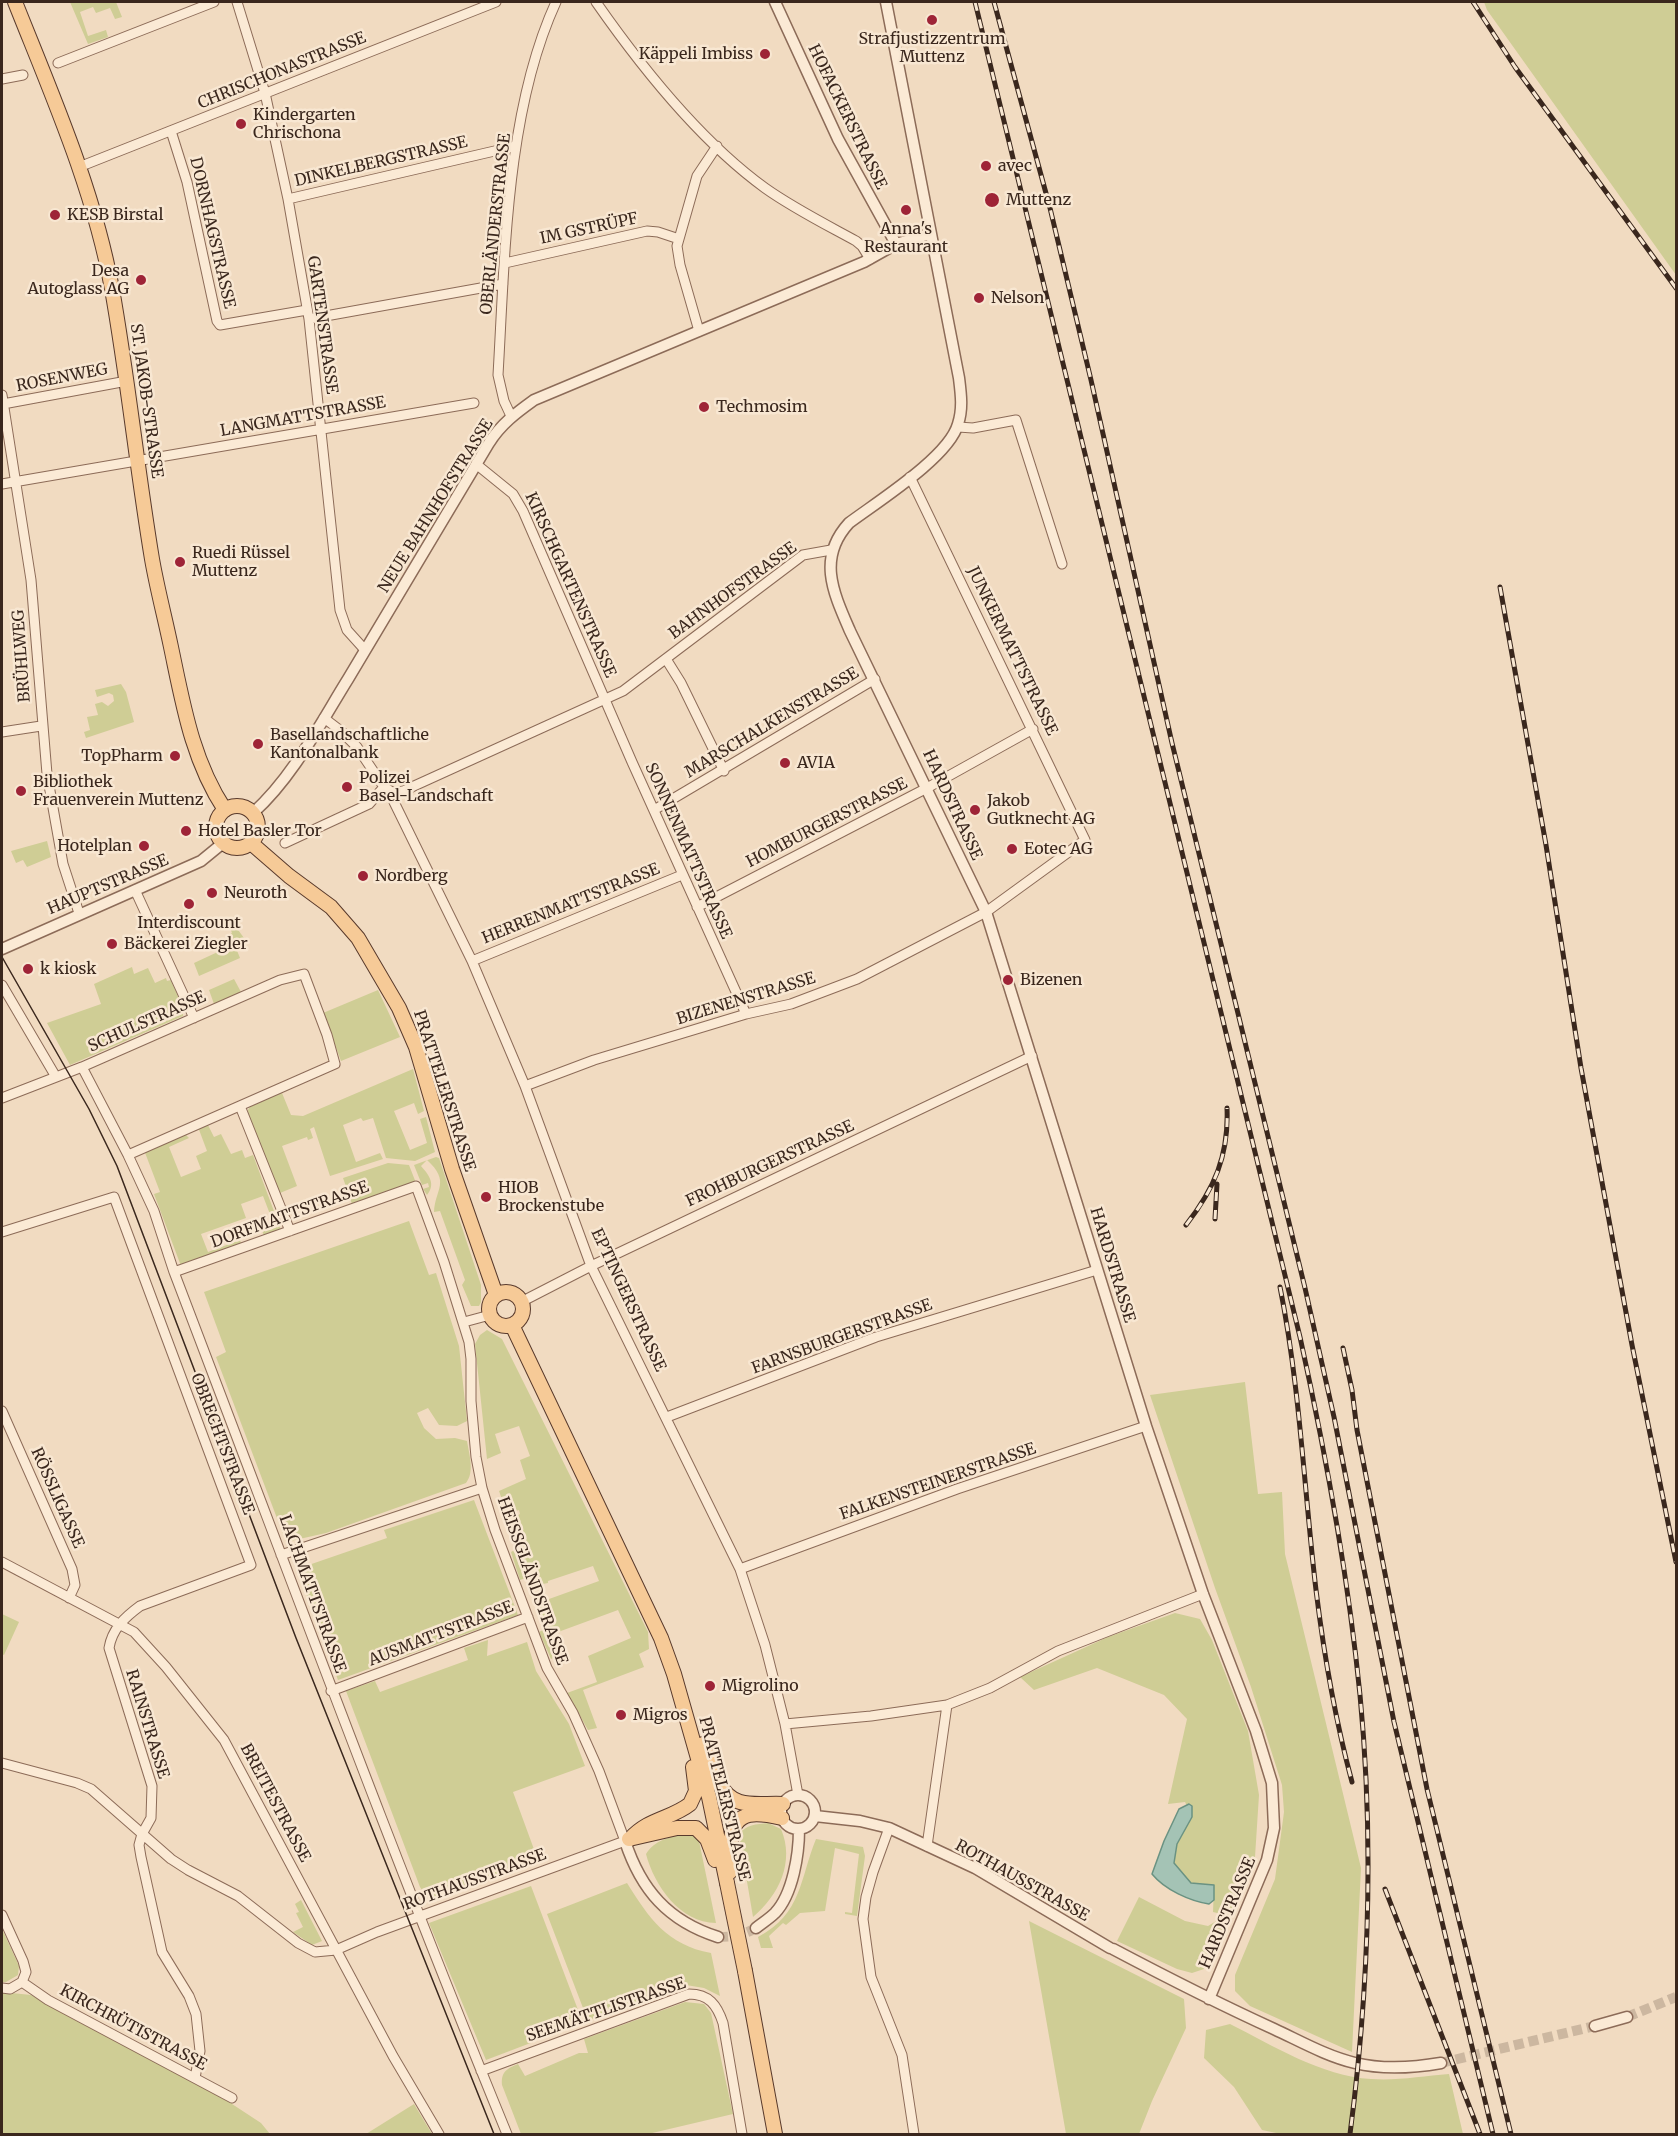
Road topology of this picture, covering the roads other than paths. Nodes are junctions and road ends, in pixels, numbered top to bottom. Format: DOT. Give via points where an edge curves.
graph roads {
  1 [pos="15,2"];
  2 [pos="214,2"];
  3 [pos="237,2"];
  4 [pos="496,2"];
  5 [pos="556,2"];
  6 [pos="596,2"];
  7 [pos="776,2"];
  8 [pos="885,2"];
  9 [pos="58,63"];
  10 [pos="23,75"];
  11 [pos="2,79"];
  12 [pos="265,93"];
  13 [pos="171,131"];
  14 [pos="516,146"];
  15 [pos="717,146"];
  16 [pos="79,167"];
  17 [pos="288,199"];
  18 [pos="930,234"];
  19 [pos="679,239"];
  20 [pos="896,244"];
  21 [pos="870,259"];
  22 [pos="505,263"];
  23 [pos="503,284"];
  24 [pos="308,314"];
  25 [pos="699,331"];
  26 [pos="127,381"];
  27 [pos="2,399"];
  28 [pos="474,403"];
  29 [pos="511,416"];
  30 [pos="958,427"];
  31 [pos="321,430"];
  32 [pos="138,460"];
  33 [pos="476,464"];
  34 [pos="910,477"];
  35 [pos="16,481"];
  36 [pos="2,484"];
  37 [pos="831,550"];
  38 [pos="1062,564"];
  39 [pos="365,650"];
  40 [pos="666,659"];
  41 [pos="875,679"];
  42 [pos="605,699"];
  43 [pos="324,718"];
  44 [pos="41,726"];
  45 [pos="1033,729"];
  46 [pos="2,732"];
  47 [pos="724,771"];
  48 [pos="384,787"];
  49 [pos="927,788"];
  50 [pos="394,792"];
  51 [pos="225,810"];
  52 [pos="654,810"];
  53 [pos="252,813"];
  54 [pos="1085,840"];
  55 [pos="223,843"];
  56 [pos="251,843"];
  57 [pos="285,843"];
  58 [pos="682,875"];
  59 [pos="135,890"];
  60 [pos="697,907"];
  61 [pos="986,912"];
  62 [pos="79,913"];
  63 [pos="2,949"];
  64 [pos="472,961"];
  65 [pos="2,985"];
  66 [pos="746,1014"];
  67 [pos="194,1018"];
  68 [pos="1032,1056"];
  69 [pos="82,1067"];
  70 [pos="56,1077"];
  71 [pos="525,1086"];
  72 [pos="2,1098"];
  73 [pos="240,1106"];
  74 [pos="128,1155"];
  75 [pos="416,1186"];
  76 [pos="290,1231"];
  77 [pos="2,1232"];
  78 [pos="591,1266"];
  79 [pos="1097,1270"];
  80 [pos="174,1272"];
  81 [pos="496,1295"];
  82 [pos="521,1302"];
  83 [pos="490,1316"];
  84 [pos="464,1322"];
  85 [pos="512,1325"];
  86 [pos="2,1411"];
  87 [pos="667,1417"];
  88 [pos="1146,1426"];
  89 [pos="482,1488"];
  90 [pos="281,1555"];
  91 [pos="2,1562"];
  92 [pos="740,1569"];
  93 [pos="1203,1594"];
  94 [pos="69,1598"];
  95 [pos="528,1617"];
  96 [pos="120,1624"];
  97 [pos="674,1674"];
  98 [pos="332,1691"];
  99 [pos="947,1705"];
  100 [pos="784,1724"];
  101 [pos="2,1763"];
  102 [pos="798,1795"];
  103 [pos="783,1811"];
  104 [pos="814,1816"];
  105 [pos="889,1828"];
  106 [pos="799,1829"];
  107 [pos="142,1834"];
  108 [pos="627,1840"];
  109 [pos="927,1846"];
  110 [pos="727,1883"];
  111 [pos="2,1915"];
  112 [pos="419,1917"];
  113 [pos="756,1928"];
  114 [pos="718,1937"];
  115 [pos="336,1950"];
  116 [pos="21,1982"];
  117 [pos="2,1988"];
  118 [pos="1209,1999"];
  119 [pos="1627,2016"];
  120 [pos="1595,2026"];
  121 [pos="1442,2064"];
  122 [pos="481,2071"];
  123 [pos="195,2078"];
  124 [pos="232,2098"];
  125 [pos="439,2134"];
  126 [pos="507,2134"];
  127 [pos="742,2134"];
  128 [pos="775,2134"];
  129 [pos="914,2134"];
  1 -- 16 [label="main road, ST. JAKOB-STRASSE"];
  2 -- 9 [label="street"];
  3 -- 12 [label="street, GARTENSTRASSE"];
  4 -- 12 [label="street, CHRISCHONASTRASSE"];
  5 -- 14 [label="street, OBERLÄNDERSTRASSE" via="535,55"];
  6 -- 15 [label="street" via="657,83"];
  7 -- 20 [label="street, HOFACKERSTRASSE" via="838,139"];
  8 -- 18 [label="street"];
  10 -- 11 [label="street"];
  12 -- 13 [label="street, CHRISCHONASTRASSE"];
  12 -- 17 [label="street, GARTENSTRASSE"];
  13 -- 16 [label="street, CHRISCHONASTRASSE"];
  13 -- 24 [label="street, DORNHAGSTRASSE" via="187,182 217,321 220,325"];
  14 -- 17 [label="street, DINKELBERGSTRASSE"];
  14 -- 22 [label="street, OBERLÄNDERSTRASSE"];
  15 -- 19 [label="street" via="698,176"];
  15 -- 21 [label="street" via="784,201 856,241"];
  16 -- 26 [label="main road, ST. JAKOB-STRASSE" via="112,288"];
  17 -- 24 [label="street, GARTENSTRASSE"];
  18 -- 20 [label="street, NEUE BAHNHOFSTRASSE"];
  18 -- 30 [label="street" via="959,378 962,410"];
  19 -- 22 [label="street, IM GSTRÜPF" via="647,231"];
  19 -- 25 [label="street" via="677,253"];
  20 -- 21 [label="street, NEUE BAHNHOFSTRASSE"];
  21 -- 25 [label="street, NEUE BAHNHOFSTRASSE"];
  22 -- 23 [label="street, OBERLÄNDERSTRASSE"];
  23 -- 24 [label="street"];
  23 -- 29 [label="street, OBERLÄNDERSTRASSE" via="498,375"];
  24 -- 31 [label="street, GARTENSTRASSE"];
  25 -- 29 [label="street, NEUE BAHNHOFSTRASSE" via="534,400"];
  26 -- 27 [label="street, ROSENWEG"];
  26 -- 32 [label="main road, ST. JAKOB-STRASSE"];
  27 -- 35 [label="street, BRÜHLWEG"];
  28 -- 31 [label="street, LANGMATTSTRASSE"];
  29 -- 33 [label="street, NEUE BAHNHOFSTRASSE" via="497,430"];
  30 -- 34 [label="street" via="932,460"];
  30 -- 38 [label="street" via="1016,420"];
  31 -- 32 [label="street, LANGMATTSTRASSE"];
  31 -- 39 [label="street, GARTENSTRASSE" via="342,621"];
  32 -- 35 [label="street, LANGMATTSTRASSE"];
  32 -- 51 [label="main road, ST. JAKOB-STRASSE" via="152,560 188,727 196,755"];
  33 -- 39 [label="street, NEUE BAHNHOFSTRASSE"];
  33 -- 42 [label="street, KIRSCHGARTENSTRASSE" via="513,494 523,511"];
  34 -- 37 [label="street" via="849,523"];
  34 -- 45 [label="street, JUNKERMATTSTRASSE"];
  35 -- 36 [label="street, LANGMATTSTRASSE"];
  35 -- 44 [label="street, BRÜHLWEG" via="31,580"];
  37 -- 40 [label="street, BAHNHOFSTRASSE" via="803,555"];
  37 -- 41 [label="street, HARDSTRASSE" via="831,582 837,601"];
  39 -- 43 [label="street, NEUE BAHNHOFSTRASSE"];
  40 -- 42 [label="street, BAHNHOFSTRASSE" via="623,691"];
  40 -- 47 [label="street"];
  41 -- 47 [label="street, MARSCHALKENSTRASSE"];
  41 -- 49 [label="street, HARDSTRASSE"];
  42 -- 50 [label="street, BAHNHOFSTRASSE" via="404,791"];
  42 -- 52 [label="street, SONNENMATTSTRASSE"];
  43 -- 48 [label="street" via="357,747"];
  43 -- 53 [label="street, NEUE BAHNHOFSTRASSE" via="291,769"];
  44 -- 46 [label="street"];
  44 -- 62 [label="street, BRÜHLWEG" via="63,864"];
  45 -- 49 [label="street, HOMBURGERSTRASSE"];
  45 -- 54 [label="street, JUNKERMATTSTRASSE"];
  47 -- 52 [label="street, MARSCHALKENSTRASSE"];
  48 -- 50 [label="street"];
  48 -- 57 [label="street" via="369,804"];
  49 -- 60 [label="street, HOMBURGERSTRASSE"];
  49 -- 61 [label="street, HARDSTRASSE"];
  50 -- 64 [label="street, EPTINGERSTRASSE" via="394,802"];
  51 -- 53 [label="main road" via="242,807"];
  51 -- 55 [label="main road" via="216,826"];
  52 -- 58 [label="street, SONNENMATTSTRASSE"];
  53 -- 56 [label="main road" via="258,832"];
  54 -- 61 [label="street, BIZENENSTRASSE"];
  55 -- 56 [label="main road" via="234,848"];
  55 -- 59 [label="street, HAUPTSTRASSE" via="201,861"];
  56 -- 81 [label="main road, PRATTELERSTRASSE" via="331,907 358,938 399,1008 416,1047 452,1169"];
  58 -- 60 [label="street, SONNENMATTSTRASSE"];
  58 -- 64 [label="street, HERRENMATTSTRASSE"];
  59 -- 62 [label="street, HAUPTSTRASSE"];
  59 -- 67 [label="street"];
  60 -- 66 [label="street, SONNENMATTSTRASSE"];
  61 -- 66 [label="street, BIZENENSTRASSE" via="857,979 791,1004"];
  61 -- 68 [label="street, HARDSTRASSE"];
  62 -- 63 [label="street, HAUPTSTRASSE"];
  64 -- 71 [label="street, EPTINGERSTRASSE"];
  65 -- 70 [label="street"];
  66 -- 71 [label="street, BIZENENSTRASSE" via="594,1060"];
  67 -- 69 [label="street, SCHULSTRASSE"];
  67 -- 73 [label="street, SCHULSTRASSE" via="280,980 304,974 335,1064"];
  68 -- 78 [label="street, FROHBURGERSTRASSE"];
  68 -- 79 [label="street, HARDSTRASSE"];
  69 -- 70 [label="street, SCHULSTRASSE"];
  69 -- 74 [label="street, LACHMATTSTRASSE"];
  70 -- 72 [label="street, SCHULSTRASSE"];
  71 -- 78 [label="street, EPTINGERSTRASSE"];
  73 -- 74 [label="street"];
  73 -- 76 [label="street"];
  74 -- 80 [label="street, LACHMATTSTRASSE" via="154,1211"];
  75 -- 76 [label="street, DORFMATTSTRASSE"];
  75 -- 84 [label="street, HEISSGLÄNDSTRASSE"];
  76 -- 80 [label="street, DORFMATTSTRASSE"];
  77 -- 96 [label="street, OBRECHTSTRASSE" via="114,1197 251,1565 140,1605"];
  78 -- 82 [label="street, FROHBURGERSTRASSE"];
  78 -- 87 [label="street, EPTINGERSTRASSE"];
  79 -- 87 [label="street, FARNSBURGERSTRASSE" via="876,1337"];
  79 -- 88 [label="street, HARDSTRASSE"];
  80 -- 90 [label="street, LACHMATTSTRASSE"];
  81 -- 82 [label="main road" via="510,1293"];
  81 -- 83 [label="main road" via="490,1304"];
  82 -- 85 [label="main road" via="522,1313"];
  83 -- 84 [label="street"];
  83 -- 85 [label="main road" via="502,1326"];
  84 -- 89 [label="street, HEISSGLÄNDSTRASSE"];
  85 -- 97 [label="main road, PRATTELERSTRASSE" via="651,1617"];
  86 -- 94 [label="street, RÖSSLIGASSE" via="72,1569 75,1585"];
  87 -- 92 [label="street, EPTINGERSTRASSE"];
  88 -- 92 [label="street, FALKENSTEINERSTRASSE" via="957,1489"];
  88 -- 93 [label="street, HARDSTRASSE"];
  89 -- 90 [label="street"];
  89 -- 95 [label="street, HEISSGLÄNDSTRASSE"];
  90 -- 98 [label="street, LACHMATTSTRASSE"];
  91 -- 94 [label="street, BREITESTRASSE"];
  92 -- 100 [label="street, EPTINGERSTRASSE" via="765,1645"];
  93 -- 99 [label="street" via="1058,1651 990,1688"];
  93 -- 118 [label="street, HARDSTRASSE" via="1269,1773 1274,1828 1267,1860"];
  94 -- 96 [label="street, BREITESTRASSE"];
  95 -- 98 [label="street, AUSMATTSTRASSE"];
  95 -- 108 [label="street, HEISSGLÄNDSTRASSE" via="547,1668 573,1713"];
  96 -- 107 [label="street, RAINSTRASSE" via="110,1636 108,1648 152,1786 151,1818"];
  96 -- 115 [label="street, BREITESTRASSE" via="134,1632 166,1667 224,1740"];
  97 -- 103 [label="main road" via="724,1791 741,1803"];
  97 -- 108 [label="main road" via="696,1791 687,1806 648,1823"];
  97 -- 110 [label="main road, PRATTELERSTRASSE" via="709,1797"];
  98 -- 112 [label="street, LACHMATTSTRASSE"];
  99 -- 100 [label="street"];
  99 -- 109 [label="street"];
  100 -- 102 [label="street, EPTINGERSTRASSE"];
  101 -- 107 [label="street" via="91,1789"];
  102 -- 103 [label="street" via="789,1798"];
  102 -- 104 [label="street" via="811,1801"];
  103 -- 106 [label="street" via="789,1826"];
  103 -- 110 [label="main road" via="740,1818 731,1837"];
  104 -- 105 [label="street, ROTHAUSSTRASSE"];
  104 -- 106 [label="street" via="809,1825"];
  105 -- 109 [label="street, ROTHAUSSTRASSE"];
  105 -- 129 [label="street" via="873,1872 863,1919 871,1977 900,2047"];
  106 -- 113 [label="street" via="799,1849 788,1889 776,1912"];
  107 -- 115 [label="street" via="188,1870 238,1896 298,1943 315,1952"];
  107 -- 123 [label="street, RAINSTRASSE" via="141,1857 162,1952 196,2014 200,2051"];
  108 -- 110 [label="main road" via="677,1828 696,1828 707,1839"];
  108 -- 112 [label="street, ROTHAUSSTRASSE"];
  108 -- 114 [label="street, HEISSGLÄNDSTRASSE" via="630,1856 645,1886 661,1906 691,1928"];
  109 -- 118 [label="street, ROTHAUSSTRASSE" via="975,1868 1111,1949"];
  110 -- 128 [label="main road, PRATTELERSTRASSE, bridge"];
  111 -- 116 [label="street" via="23,1961 26,1972"];
  112 -- 115 [label="street, ROTHAUSSTRASSE"];
  112 -- 122 [label="street, LACHMATTSTRASSE"];
  115 -- 125 [label="street, BREITESTRASSE"];
  116 -- 117 [label="street" via="10,1989"];
  116 -- 123 [label="street, KIRCHRÜTISTRASSE" via="48,2001"];
  118 -- 121 [label="street, ROTHAUSSTRASSE" via="1354,2063 1402,2069"];
  119 -- 120 [label="street"];
  122 -- 126 [label="street, LACHMATTSTRASSE"];
  122 -- 127 [label="street, SEEMÄTTLISTRASSE" via="689,1994 698,1994 714,2003 723,2023"];
  123 -- 124 [label="street, KIRCHRÜTISTRASSE"];
}
